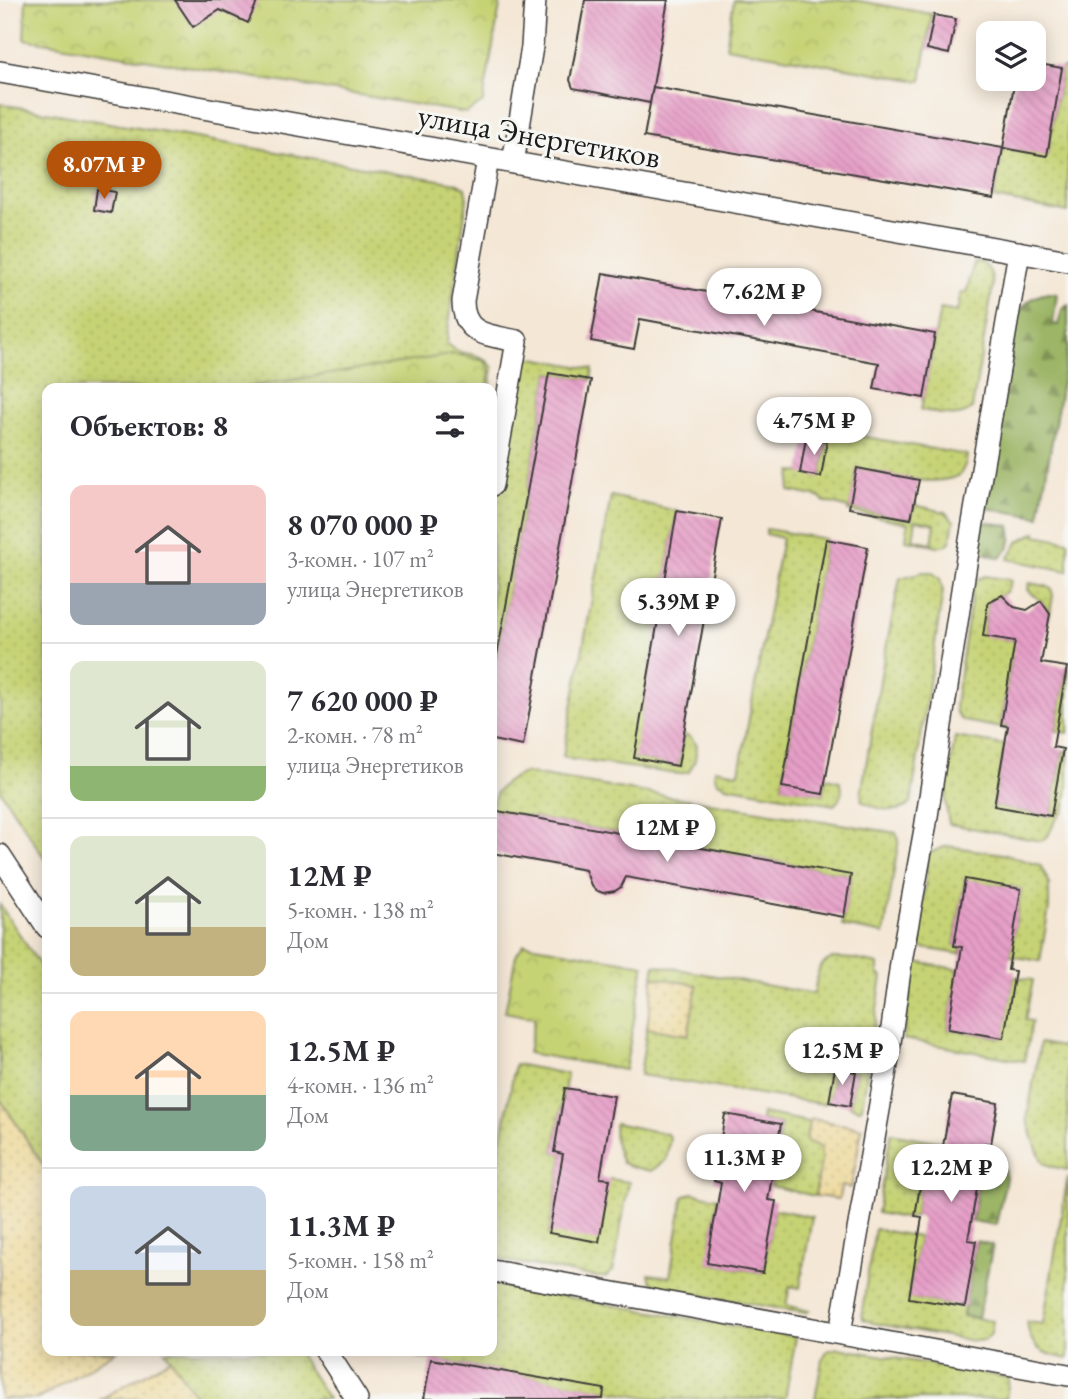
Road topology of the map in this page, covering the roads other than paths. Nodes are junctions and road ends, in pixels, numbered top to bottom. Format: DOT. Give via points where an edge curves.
graph roads {
  1 [pos="535,0"];
  2 [pos="0,72"];
  3 [pos="488,159"];
  4 [pos="513,163"];
  5 [pos="1019,252"];
  6 [pos="1068,261"];
  7 [pos="497,456"];
  8 [pos="0,855"];
  9 [pos="42,919"];
  10 [pos="497,1272"];
  11 [pos="840,1333"];
  12 [pos="329,1356"];
  13 [pos="1068,1375"];
  14 [pos="358,1399"];
  1 -- 4 [label="street"];
  2 -- 3 [label="street, улица Энергетиков"];
  3 -- 4 [label="street, улица Энергетиков"];
  3 -- 7 [label="street" via="463,310 476,331 517,341"];
  4 -- 5 [label="street, улица Энергетиков"];
  5 -- 6 [label="street, улица Энергетиков"];
  5 -- 11 [label="street"];
  8 -- 9 [label="street"];
  10 -- 11 [label="street"];
  11 -- 13 [label="street"];
  12 -- 14 [label="street"];
}
